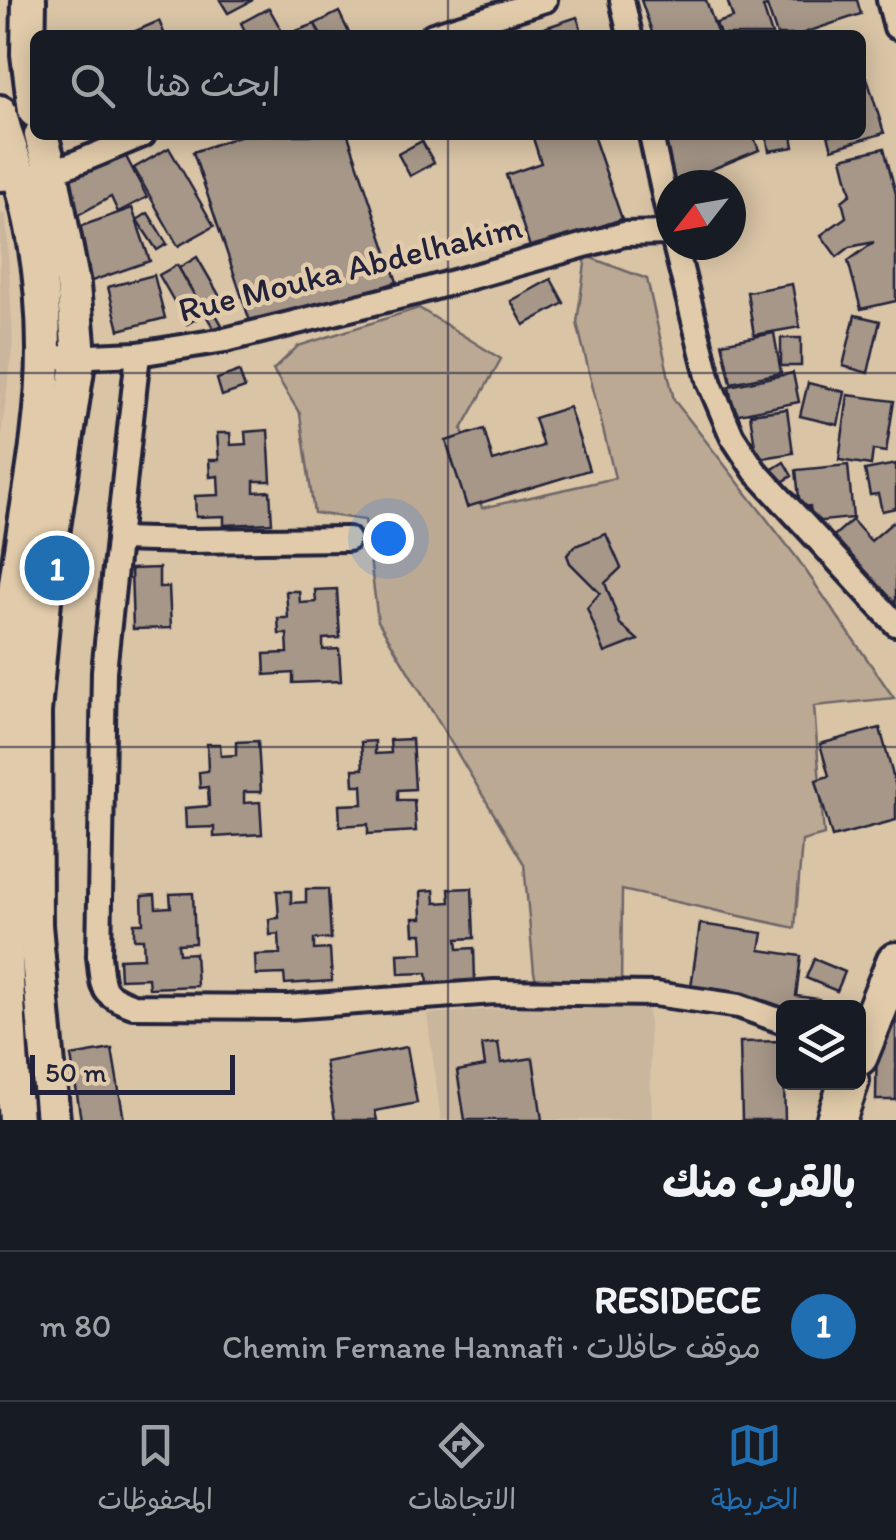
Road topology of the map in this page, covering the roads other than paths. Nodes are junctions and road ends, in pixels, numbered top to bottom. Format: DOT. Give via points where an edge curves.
graph roads {
  1 [pos="29,0"];
  2 [pos="545,0"];
  3 [pos="622,0"];
  4 [pos="889,0"];
  5 [pos="896,27"];
  6 [pos="449,30"];
  7 [pos="629,30"];
  8 [pos="30,70"];
  9 [pos="0,112"];
  10 [pos="39,140"];
  11 [pos="128,140"];
  12 [pos="652,140"];
  13 [pos="658,170"];
  14 [pos="24,176"];
  15 [pos="656,231"];
  16 [pos="679,260"];
  17 [pos="138,354"];
  18 [pos="79,356"];
  19 [pos="44,358"];
  20 [pos="118,539"];
  21 [pos="348,539"];
  22 [pos="896,624"];
  23 [pos="13,923"];
  24 [pos="896,962"];
  25 [pos="776,1019"];
  26 [pos="866,1037"];
  27 [pos="846,1090"];
  28 [pos="16,1120"];
  29 [pos="53,1120"];
  30 [pos="836,1120"];
  1 -- 8 [label="main road"];
  2 -- 6 [label="street"];
  3 -- 7 [label="street"];
  4 -- 5 [label="street"];
  9 -- 14 [label="main road"];
  10 -- 14 [label="main road"];
  11 -- 14 [label="street"];
  12 -- 13 [label="street"];
  14 -- 18 [label="main road" via="72,285"];
  14 -- 19 [label="main road"];
  15 -- 17 [label="street, Rue Mouka Abdelhakim" via="624,234 225,340"];
  16 -- 22 [label="street" via="710,384 732,436 755,471"];
  17 -- 18 [label="street, Rue Mouka Abdelhakim"];
  17 -- 20 [label="street"];
  18 -- 19 [label="street, Rue Mouka Abdelhakim"];
  18 -- 23 [label="main road" via="47,567"];
  19 -- 23 [label="main road" via="10,640 4,826"];
  20 -- 21 [label="street"];
  20 -- 25 [label="street" via="104,672 100,956 103,988 113,998 133,1006 288,1007 494,992 655,994 740,1006"];
  23 -- 28 [label="main road"];
  23 -- 29 [label="main road"];
  24 -- 26 [label="main road"];
  27 -- 30 [label="main road"];
}
